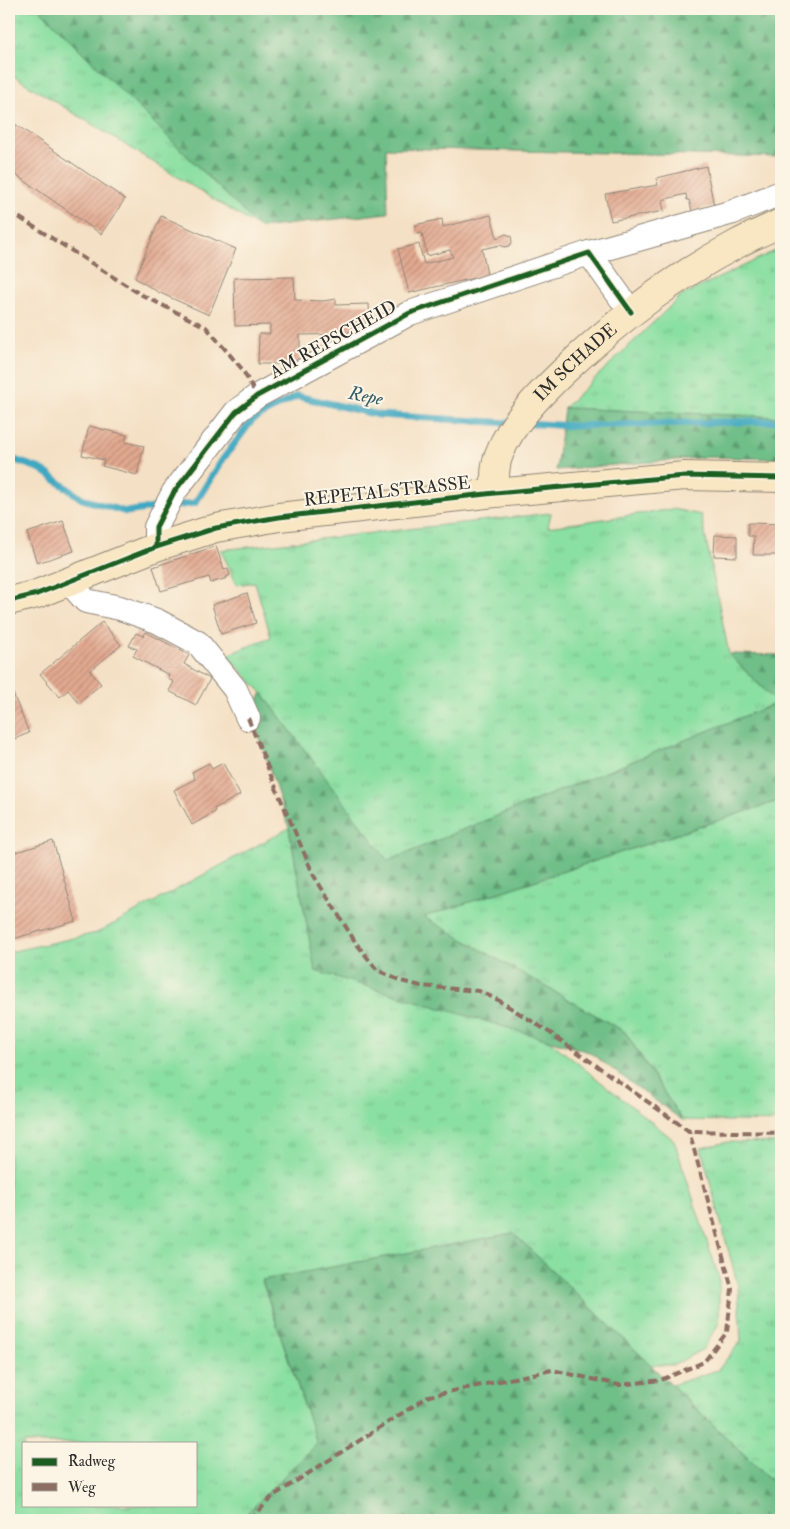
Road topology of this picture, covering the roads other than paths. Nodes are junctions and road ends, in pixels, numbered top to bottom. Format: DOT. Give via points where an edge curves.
graph roads {
  1 [pos="781,193"];
  2 [pos="781,223"];
  3 [pos="589,253"];
  4 [pos="631,312"];
  5 [pos="781,478"];
  6 [pos="495,480"];
  7 [pos="156,537"];
  8 [pos="69,582"];
  9 [pos="9,601"];
  10 [pos="248,718"];
  1 -- 3 [label="street, AM REPSCHEID" via="733,212"];
  2 -- 4 [label="main road, IM SCHADE" via="736,244"];
  3 -- 4 [label="street"];
  3 -- 7 [label="street, AM REPSCHEID" via="410,313 258,396 236,412 174,492"];
  4 -- 6 [label="main road, IM SCHADE" via="590,345 530,406 506,440"];
  5 -- 6 [label="main road, REPETALSTRASSE" via="685,476"];
  6 -- 7 [label="main road, REPETALSTRASSE"];
  7 -- 8 [label="main road, REPETALSTRASSE"];
  8 -- 9 [label="main road, REPETALSTRASSE"];
  8 -- 10 [label="street" via="86,601 157,621 198,643 235,689"];
}
